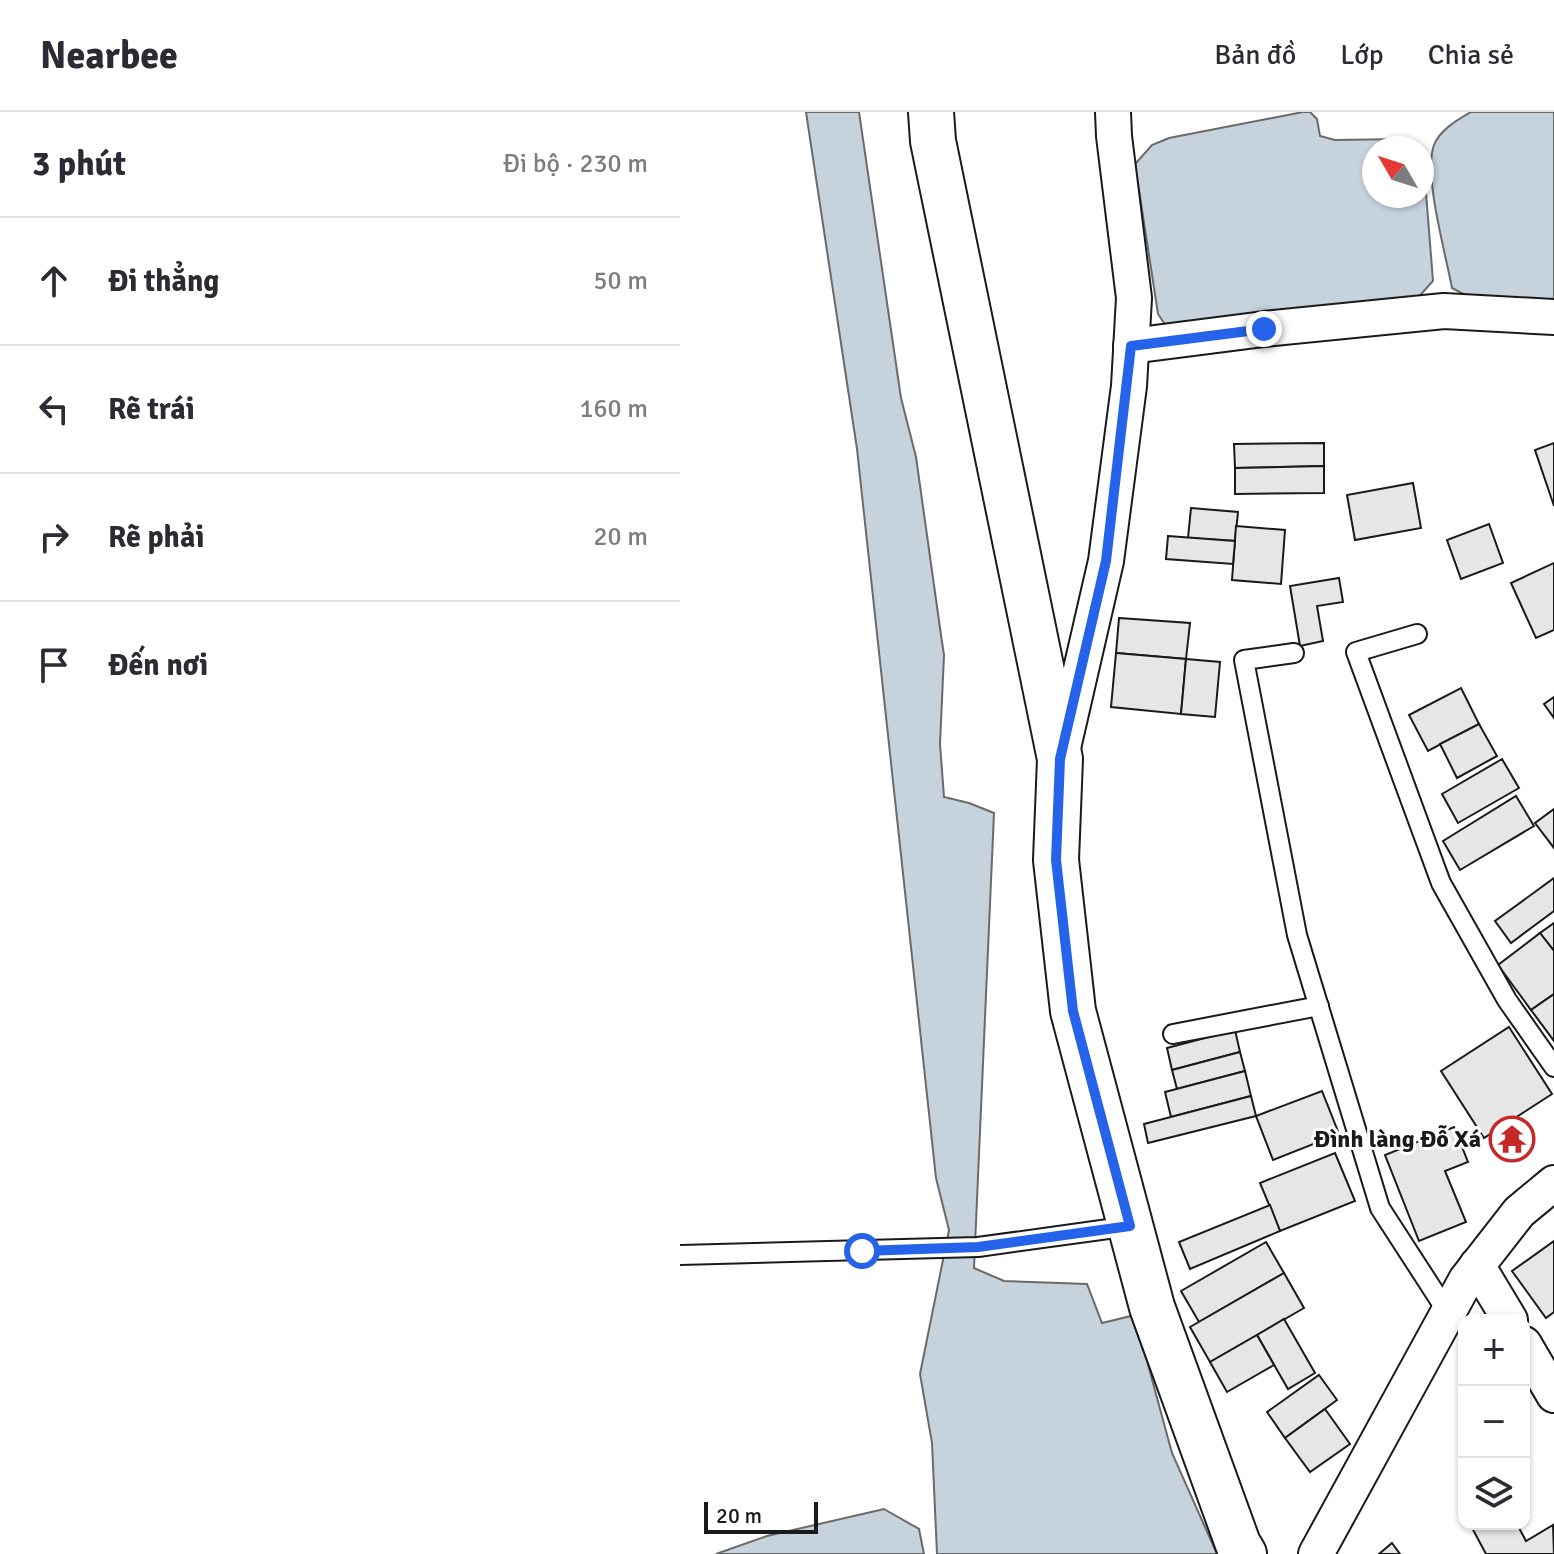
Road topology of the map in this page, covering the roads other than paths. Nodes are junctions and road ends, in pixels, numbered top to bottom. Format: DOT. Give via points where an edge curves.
graph roads {
  1 [pos="931,112"];
  2 [pos="1113,112"];
  3 [pos="1554,317"];
  4 [pos="1131,346"];
  5 [pos="1417,634"];
  6 [pos="1294,653"];
  7 [pos="1060,759"];
  8 [pos="1319,1006"];
  9 [pos="1173,1034"];
  10 [pos="1554,1067"];
  11 [pos="1554,1183"];
  12 [pos="1130,1226"];
  13 [pos="680,1255"];
  14 [pos="1477,1265"];
  15 [pos="1448,1313"];
  16 [pos="1506,1314"];
  17 [pos="1530,1354"];
  18 [pos="1554,1395"];
  19 [pos="1244,1554"];
  20 [pos="1316,1554"];
  1 -- 7 [label="main road"];
  2 -- 4 [label="street" via="1134,298"];
  3 -- 4 [label="street" via="1444,311"];
  4 -- 7 [label="street" via="1106,561"];
  5 -- 10 [label="lane" via="1356,652 1441,883 1507,1000"];
  6 -- 8 [label="lane" via="1244,660 1297,935"];
  7 -- 12 [label="main road" via="1056,860 1073,1011"];
  8 -- 9 [label="lane"];
  8 -- 15 [label="lane" via="1380,1208"];
  11 -- 14 [label="street" via="1519,1212"];
  12 -- 13 [label="lane" via="978,1247"];
  12 -- 19 [label="main road" via="1152,1307"];
  14 -- 15 [label="street"];
  14 -- 16 [label="street"];
  15 -- 20 [label="street"];
  17 -- 18 [label="street"];
}
